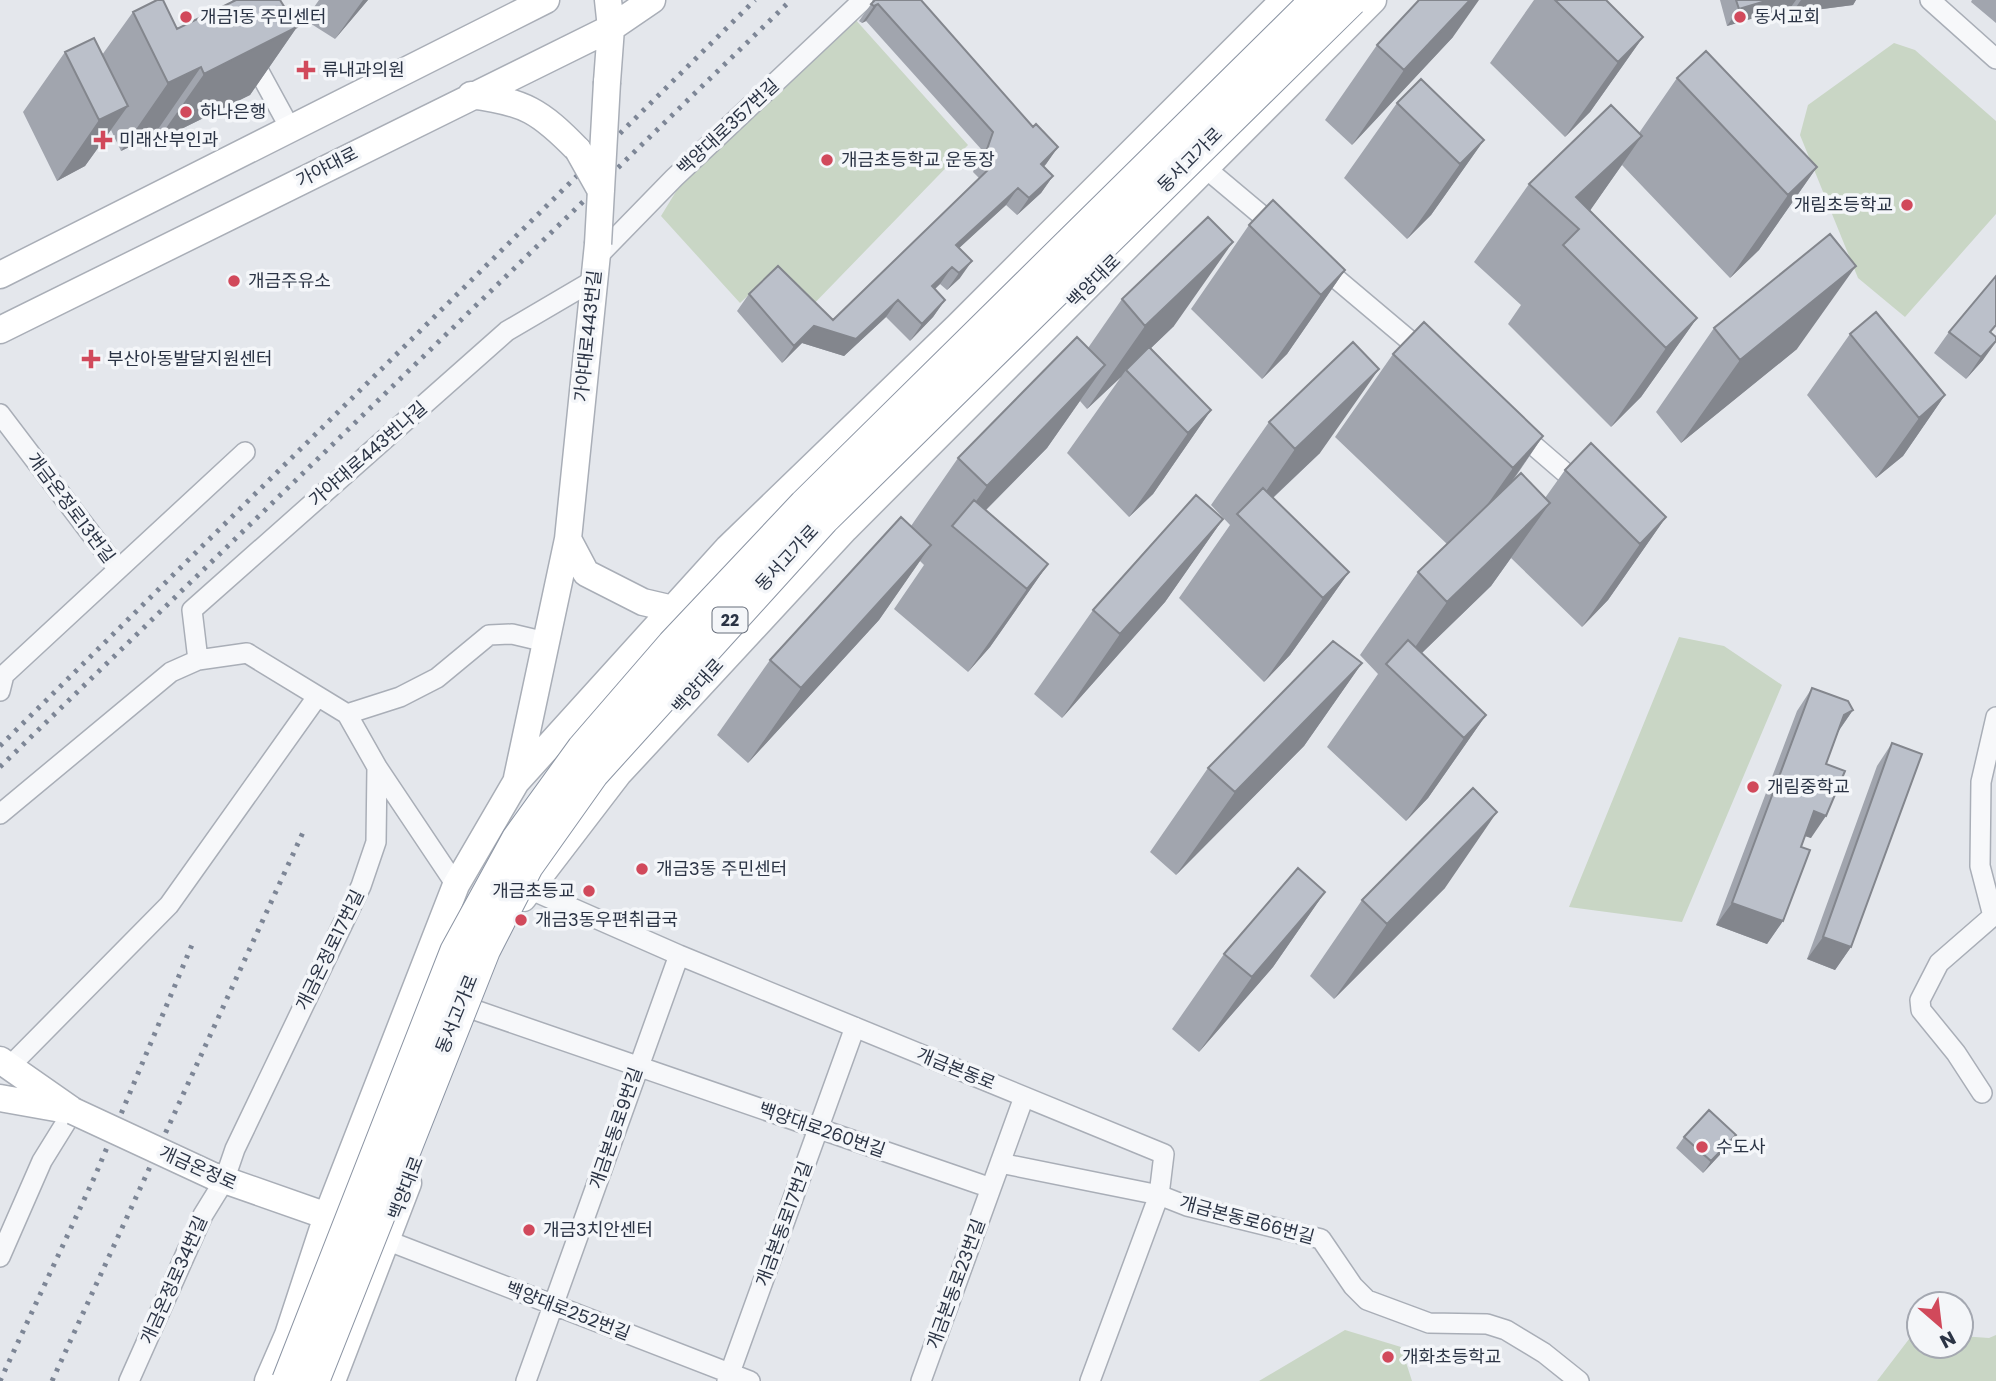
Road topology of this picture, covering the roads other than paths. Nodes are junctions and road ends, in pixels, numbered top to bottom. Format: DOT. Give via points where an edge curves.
graph roads {
  1 [pos="513,0"];
  2 [pos="546,0"];
  3 [pos="608,0"];
  4 [pos="652,0"];
  5 [pos="863,0"];
  6 [pos="1284,0"];
  7 [pos="1317,0"];
  8 [pos="1351,0"];
  9 [pos="1373,0"];
  10 [pos="1930,0"];
  11 [pos="501,24"];
  12 [pos="611,28"];
  13 [pos="240,36"];
  14 [pos="1996,59"];
  15 [pos="471,95"];
  16 [pos="1157,127"];
  17 [pos="291,130"];
  18 [pos="1207,169"];
  19 [pos="601,191"];
  20 [pos="1288,238"];
  21 [pos="1309,255"];
  22 [pos="596,260"];
  23 [pos="0,275"];
  24 [pos="0,330"];
  25 [pos="1442,368"];
  26 [pos="0,414"];
  27 [pos="1503,420"];
  28 [pos="245,452"];
  29 [pos="1596,499"];
  30 [pos="568,539"];
  31 [pos="117,568"];
  32 [pos="673,609"];
  33 [pos="546,642"];
  34 [pos="198,660"];
  35 [pos="0,691"];
  36 [pos="317,697"];
  37 [pos="532,709"];
  38 [pos="347,714"];
  39 [pos="1996,717"];
  40 [pos="553,740"];
  41 [pos="377,767"];
  42 [pos="618,775"];
  43 [pos="516,782"];
  44 [pos="0,814"];
  45 [pos="456,885"];
  46 [pos="528,889"];
  47 [pos="507,927"];
  48 [pos="679,955"];
  49 [pos="475,1010"];
  50 [pos="855,1027"];
  51 [pos="636,1067"];
  52 [pos="4,1069"];
  53 [pos="1982,1093"];
  54 [pos="1024,1097"];
  55 [pos="0,1098"];
  56 [pos="73,1111"];
  57 [pos="818,1129"];
  58 [pos="1000,1163"];
  59 [pos="218,1179"];
  60 [pos="991,1188"];
  61 [pos="1159,1195"];
  62 [pos="327,1216"];
  63 [pos="386,1240"];
  64 [pos="0,1257"];
  65 [pos="555,1305"];
  66 [pos="729,1377"];
  67 [pos="129,1381"];
  68 [pos="268,1381"];
  69 [pos="288,1381"];
  70 [pos="313,1381"];
  71 [pos="332,1381"];
  72 [pos="526,1381"];
  73 [pos="750,1381"];
  74 [pos="921,1381"];
  75 [pos="1090,1381"];
  76 [pos="1579,1381"];
  1 -- 11 [label="main road"];
  2 -- 11 [label="main road"];
  3 -- 12 [label="main road, 가야대로443번길"];
  4 -- 12 [label="main road, 가야대로"];
  5 -- 22 [label="street, 백양대로357번길" via="674,178"];
  6 -- 16 [label="main road"];
  7 -- 69 [label="highway, 동서고가로 / 22, bridge" via="805,505 583,749 518,839 456,952"];
  8 -- 70 [label="highway, 동서고가로 / 22, bridge" via="823,519 593,773 527,866 484,950"];
  9 -- 18 [label="main road, 백양대로"];
  10 -- 14 [label="street"];
  11 -- 17 [label="main road"];
  12 -- 15 [label="main road, 가야대로"];
  12 -- 19 [label="main road, 가야대로443번길, bridge"];
  13 -- 17 [label="street"];
  15 -- 19 [label="main road, bridge" via="511,101 548,120 578,150"];
  15 -- 24 [label="main road, 가야대로"];
  16 -- 18 [label="street"];
  16 -- 32 [label="main road" via="814,462"];
  17 -- 23 [label="main road"];
  18 -- 20 [label="street"];
  18 -- 42 [label="main road, 백양대로" via="845,529"];
  19 -- 22 [label="main road, 가야대로443번길, bridge"];
  21 -- 25 [label="street"];
  22 -- 30 [label="main road, 가야대로443번길"];
  22 -- 34 [label="street, 가야대로443번나길" via="507,331 192,610"];
  26 -- 31 [label="street, 개금온정로13번길"];
  27 -- 29 [label="street"];
  28 -- 31 [label="street, 개금온정로13번길"];
  30 -- 32 [label="main road" via="586,573 643,602"];
  30 -- 33 [label="main road, 가야대로443번길"];
  31 -- 35 [label="street, 개금온정로13번길" via="4,675"];
  32 -- 40 [label="main road"];
  33 -- 37 [label="main road, 가야대로443번길"];
  33 -- 38 [label="street" via="512,634 489,635 437,678 400,698"];
  34 -- 36 [label="street" via="247,653"];
  34 -- 44 [label="street" via="171,672"];
  36 -- 38 [label="street"];
  36 -- 52 [label="street, 개금온정로" via="169,905"];
  37 -- 40 [label="main road"];
  37 -- 43 [label="main road, 가야대로443번길"];
  38 -- 41 [label="street"];
  39 -- 53 [label="street" via="1981,782 1980,866 1993,916 1939,963 1920,1000 1921,1010"];
  40 -- 42 [label="main road"];
  40 -- 43 [label="main road"];
  41 -- 45 [label="street"];
  41 -- 59 [label="street, 개금온정로17번길" via="376,842 361,886"];
  42 -- 46 [label="main road, 백양대로"];
  43 -- 45 [label="main road"];
  43 -- 47 [label="main road, 가야대로443번길"];
  45 -- 62 [label="main road"];
  46 -- 47 [label="main road, 백양대로"];
  46 -- 48 [label="street, 개금본동로"];
  47 -- 49 [label="main road, 백양대로"];
  48 -- 50 [label="street, 개금본동로"];
  48 -- 51 [label="street, 개금본동로9번길"];
  49 -- 51 [label="street, 백양대로260번길"];
  49 -- 63 [label="main road, 백양대로"];
  50 -- 54 [label="street, 개금본동로"];
  50 -- 57 [label="street, 개금본동로17번길"];
  51 -- 57 [label="street, 백양대로260번길"];
  51 -- 65 [label="street, 개금본동로9번길"];
  52 -- 56 [label="main road, 개금온정로"];
  54 -- 58 [label="street"];
  54 -- 61 [label="street, 개금본동로" via="1164,1154"];
  55 -- 56 [label="main road, 개금온정로"];
  56 -- 59 [label="main road, 개금온정로, bridge"];
  56 -- 64 [label="street" via="42,1161"];
  57 -- 60 [label="street, 백양대로260번길"];
  57 -- 66 [label="street, 개금본동로17번길"];
  58 -- 60 [label="street"];
  58 -- 61 [label="street"];
  59 -- 62 [label="main road, 개금온정로"];
  59 -- 67 [label="street, 개금온정로34번길"];
  60 -- 74 [label="street, 개금본동로23번길"];
  61 -- 75 [label="street, 개금본동로"];
  61 -- 76 [label="street, 개금본동로66번길" via="1321,1239 1367,1300 1429,1323 1475,1323 1506,1329"];
  62 -- 68 [label="main road"];
  63 -- 65 [label="street, 백양대로252번길"];
  63 -- 71 [label="main road, 백양대로"];
  65 -- 66 [label="street, 백양대로252번길"];
  65 -- 72 [label="street, 개금본동로9번길"];
  66 -- 73 [label="street, 백양대로252번길"];
}
